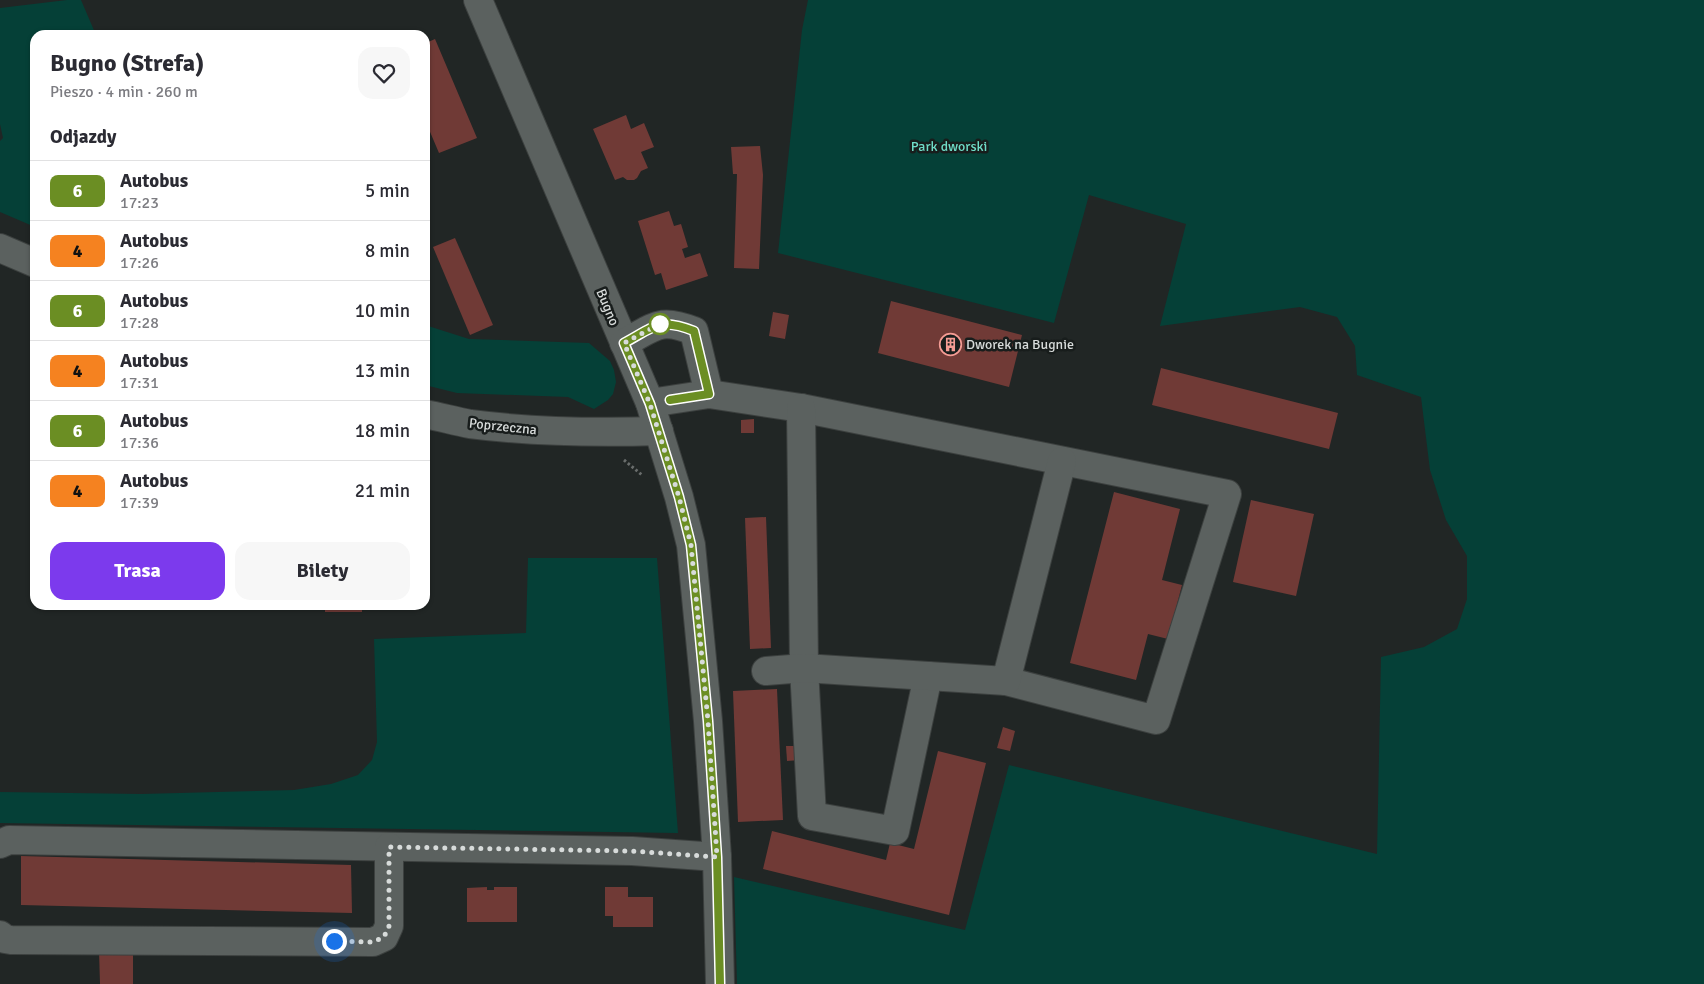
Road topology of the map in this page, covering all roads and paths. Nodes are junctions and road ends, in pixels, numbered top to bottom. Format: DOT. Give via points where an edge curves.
graph roads {
  1 [pos="478,0"];
  2 [pos="0,248"];
  3 [pos="30,260"];
  4 [pos="624,343"];
  5 [pos="709,394"];
  6 [pos="650,404"];
  7 [pos="801,408"];
  8 [pos="430,415"];
  9 [pos="659,431"];
  10 [pos="618,458"];
  11 [pos="1062,461"];
  12 [pos="645,479"];
  13 [pos="804,668"];
  14 [pos="766,671"];
  15 [pos="928,676"];
  16 [pos="1006,681"];
  17 [pos="0,844"];
  18 [pos="389,847"];
  19 [pos="717,857"];
  20 [pos="0,935"];
  21 [pos="720,984"];
  1 -- 4 [label="street, Bugno"];
  2 -- 3 [label="street"];
  4 -- 5 [label="street" via="660,324 676,324 694,331"];
  4 -- 6 [label="street, Bugno"];
  5 -- 6 [label="street"];
  5 -- 7 [label="street"];
  6 -- 9 [label="street, Bugno"];
  7 -- 11 [label="street"];
  7 -- 13 [label="street"];
  8 -- 9 [label="street, Poprzeczna" via="513,429 582,433"];
  9 -- 19 [label="street, Bugno" via="691,545"];
  10 -- 12 [label="path" via="627,461"];
  11 -- 16 [label="street"];
  11 -- 16 [label="street" via="1227,494 1156,720"];
  13 -- 14 [label="street"];
  13 -- 15 [label="street"];
  13 -- 15 [label="street" via="812,816 895,831"];
  15 -- 16 [label="street"];
  17 -- 18 [label="street" via="9,840"];
  18 -- 19 [label="street" via="632,851"];
  18 -- 20 [label="street" via="389,926 384,937 373,942 11,940"];
  19 -- 21 [label="street, Bugno"];
}
